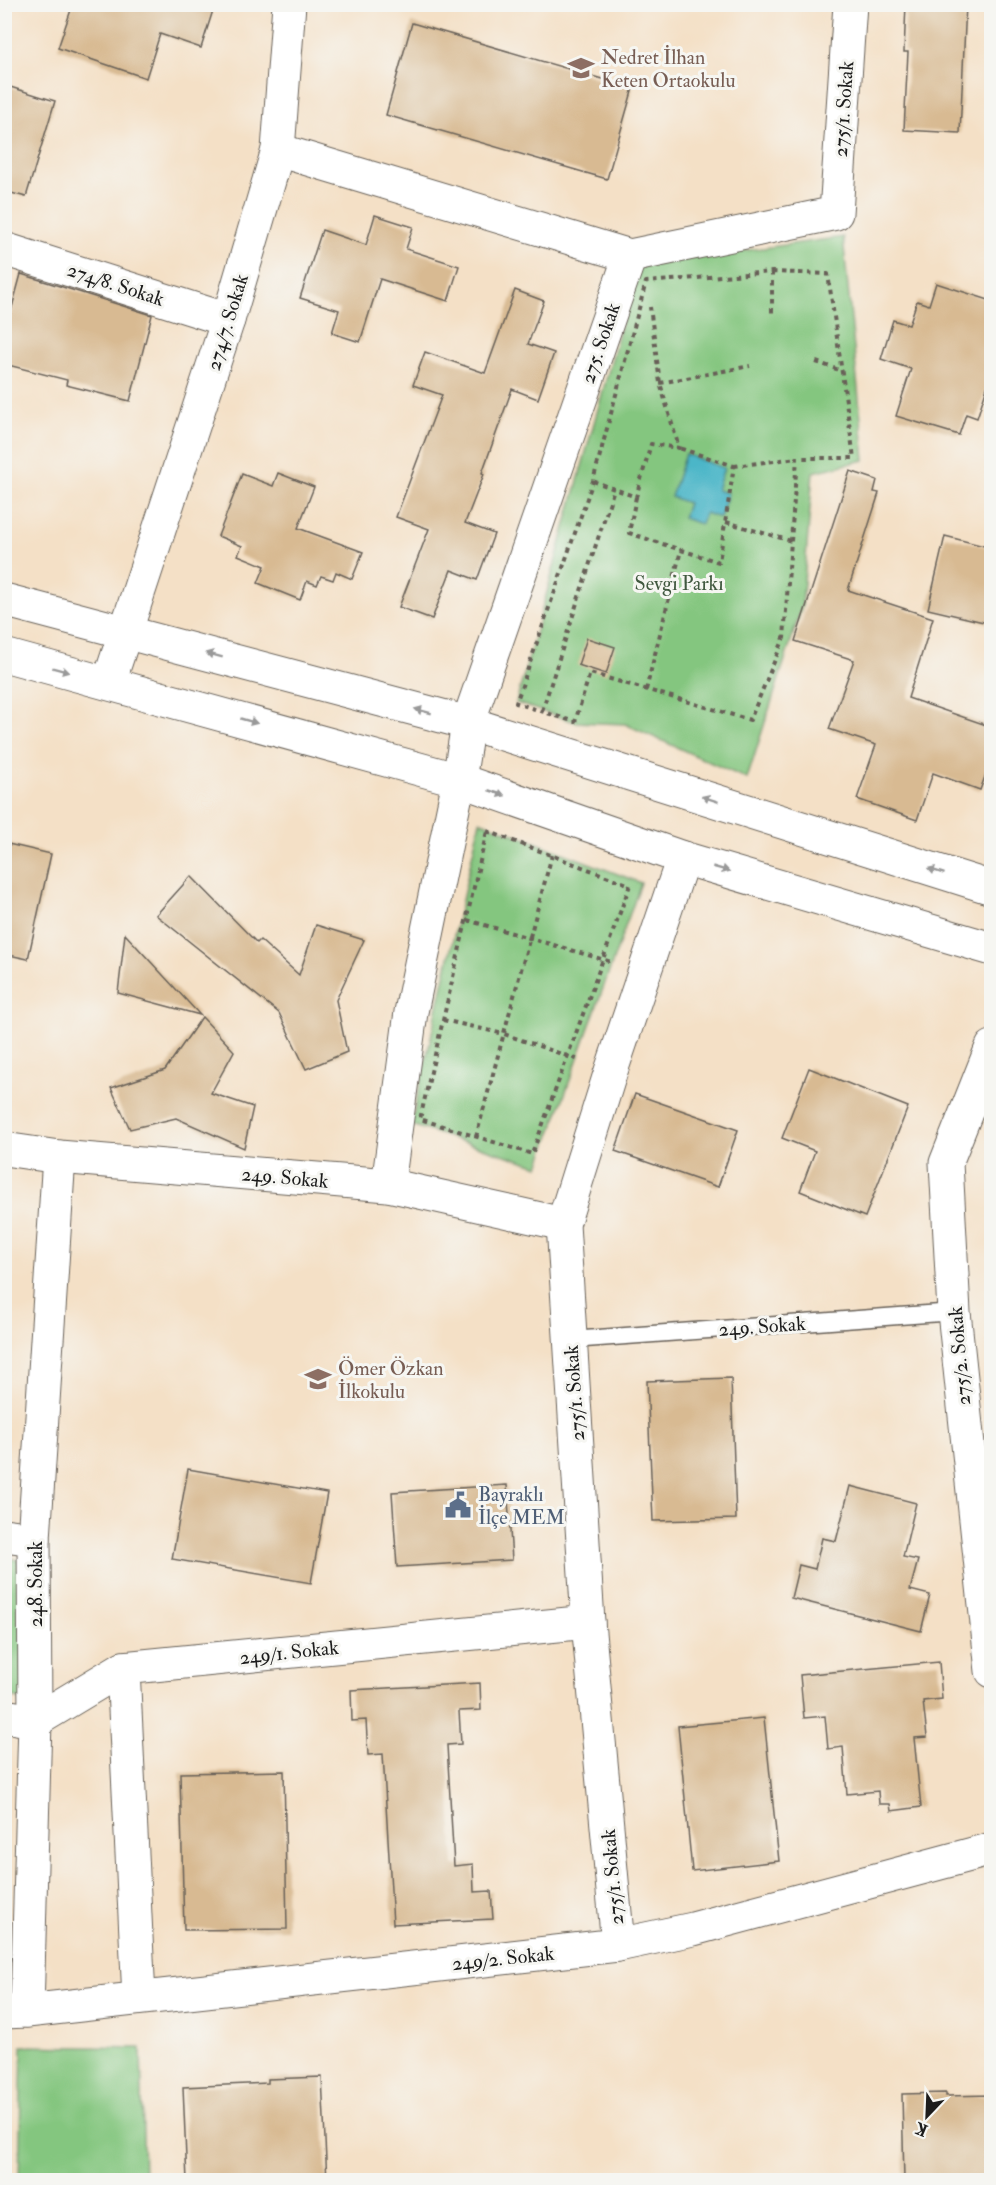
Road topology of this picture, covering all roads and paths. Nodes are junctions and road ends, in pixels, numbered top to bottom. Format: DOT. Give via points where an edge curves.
graph roads {
  1 [pos="289,4"];
  2 [pos="850,4"];
  3 [pos="278,150"];
  4 [pos="4,249"];
  5 [pos="772,272"];
  6 [pos="637,277"];
  7 [pos="649,305"];
  8 [pos="772,314"];
  9 [pos="228,320"];
  10 [pos="816,362"];
  11 [pos="750,366"];
  12 [pos="842,371"];
  13 [pos="660,383"];
  14 [pos="679,448"];
  15 [pos="797,458"];
  16 [pos="734,466"];
  17 [pos="593,482"];
  18 [pos="614,489"];
  19 [pos="636,497"];
  20 [pos="726,522"];
  21 [pos="791,541"];
  22 [pos="681,550"];
  23 [pos="4,600"];
  24 [pos="125,631"];
  25 [pos="4,655"];
  26 [pos="109,682"];
  27 [pos="646,690"];
  28 [pos="542,712"];
  29 [pos="468,723"];
  30 [pos="459,780"];
  31 [pos="552,855"];
  32 [pos="683,858"];
  33 [pos="992,888"];
  34 [pos="432,908"];
  35 [pos="467,920"];
  36 [pos="530,938"];
  37 [pos="992,949"];
  38 [pos="603,958"];
  39 [pos="644,974"];
  40 [pos="411,1012"];
  41 [pos="443,1020"];
  42 [pos="504,1034"];
  43 [pos="992,1047"];
  44 [pos="568,1055"];
  45 [pos="610,1074"];
  46 [pos="476,1137"];
  47 [pos="4,1149"];
  48 [pos="59,1157"];
  49 [pos="388,1185"];
  50 [pos="563,1224"];
  51 [pos="954,1312"];
  52 [pos="571,1340"];
  53 [pos="979,1447"];
  54 [pos="19,1537"];
  55 [pos="588,1622"];
  56 [pos="123,1668"];
  57 [pos="992,1671"];
  58 [pos="20,1719"];
  59 [pos="992,1849"];
  60 [pos="618,1945"];
  61 [pos="139,1998"];
  62 [pos="16,2012"];
  1 -- 3 [label="street, 274/7. Sokak"];
  2 -- 6 [label="street, 275/1. Sokak" via="836,213"];
  3 -- 6 [label="street"];
  3 -- 9 [label="street, 274/7. Sokak"];
  4 -- 9 [label="street, 274/8. Sokak"];
  5 -- 6 [label="path"];
  5 -- 8 [label="path"];
  5 -- 12 [label="path" via="828,274"];
  6 -- 17 [label="path"];
  6 -- 29 [label="street, 275. Sokak"];
  7 -- 13 [label="path"];
  9 -- 24 [label="street, 274/7. Sokak"];
  10 -- 12 [label="path"];
  11 -- 13 [label="path"];
  12 -- 15 [label="path" via="854,458"];
  13 -- 14 [label="path"];
  14 -- 16 [label="path"];
  14 -- 19 [label="path" via="651,444"];
  15 -- 16 [label="path"];
  15 -- 21 [label="path"];
  16 -- 20 [label="path"];
  17 -- 18 [label="path"];
  17 -- 28 [label="path" via="516,703"];
  18 -- 19 [label="path"];
  18 -- 28 [label="path"];
  19 -- 22 [label="path" via="629,533"];
  20 -- 21 [label="path"];
  20 -- 22 [label="path" via="719,562"];
  21 -- 27 [label="path" via="784,638 750,720"];
  22 -- 27 [label="path"];
  23 -- 24 [label="street"];
  24 -- 26 [label="street, 274/7. Sokak"];
  29 -- 24 [label="street, one-way"];
  25 -- 26 [label="street, one-way"];
  26 -- 30 [label="street, one-way"];
  27 -- 28 [label="path" via="590,673 575,722"];
  29 -- 30 [label="street, 275. Sokak"];
  33 -- 29 [label="street, one-way"];
  30 -- 32 [label="street, one-way"];
  30 -- 34 [label="street, 275. Sokak"];
  31 -- 35 [label="path" via="487,831"];
  31 -- 36 [label="path"];
  31 -- 38 [label="path" via="630,885"];
  32 -- 37 [label="street, one-way"];
  32 -- 39 [label="street, 275/1. Sokak"];
  34 -- 35 [label="path"];
  34 -- 40 [label="street, 275. Sokak"];
  35 -- 36 [label="path"];
  35 -- 41 [label="path"];
  36 -- 38 [label="path"];
  36 -- 42 [label="path"];
  38 -- 39 [label="path"];
  38 -- 44 [label="path"];
  39 -- 45 [label="street, 275/1. Sokak"];
  40 -- 41 [label="path"];
  40 -- 49 [label="street, 275. Sokak"];
  41 -- 42 [label="path"];
  41 -- 46 [label="path" via="420,1119"];
  42 -- 44 [label="path"];
  42 -- 46 [label="path"];
  43 -- 51 [label="street, 275/2. Sokak" via="946,1163"];
  44 -- 45 [label="path"];
  44 -- 46 [label="path" via="532,1154"];
  45 -- 50 [label="street, 275/1. Sokak"];
  47 -- 48 [label="street, 249. Sokak"];
  48 -- 49 [label="street, 249. Sokak"];
  48 -- 54 [label="street, 248. Sokak"];
  49 -- 50 [label="street, 249. Sokak"];
  50 -- 52 [label="street, 275/1. Sokak"];
  51 -- 52 [label="lane, 249. Sokak"];
  51 -- 53 [label="street, 275/2. Sokak"];
  52 -- 55 [label="street, 275/1. Sokak"];
  53 -- 57 [label="street, 275/2. Sokak"];
  54 -- 58 [label="street, 248. Sokak"];
  55 -- 56 [label="street, 249/1. Sokak"];
  55 -- 60 [label="street, 275/1. Sokak"];
  56 -- 58 [label="street, 249/1. Sokak"];
  56 -- 61 [label="street"];
  58 -- 62 [label="street, 248. Sokak"];
  59 -- 60 [label="street, 249/2. Sokak" via="693,1929"];
  60 -- 61 [label="street, 249/2. Sokak"];
  61 -- 62 [label="street, 249/2. Sokak"];
}
